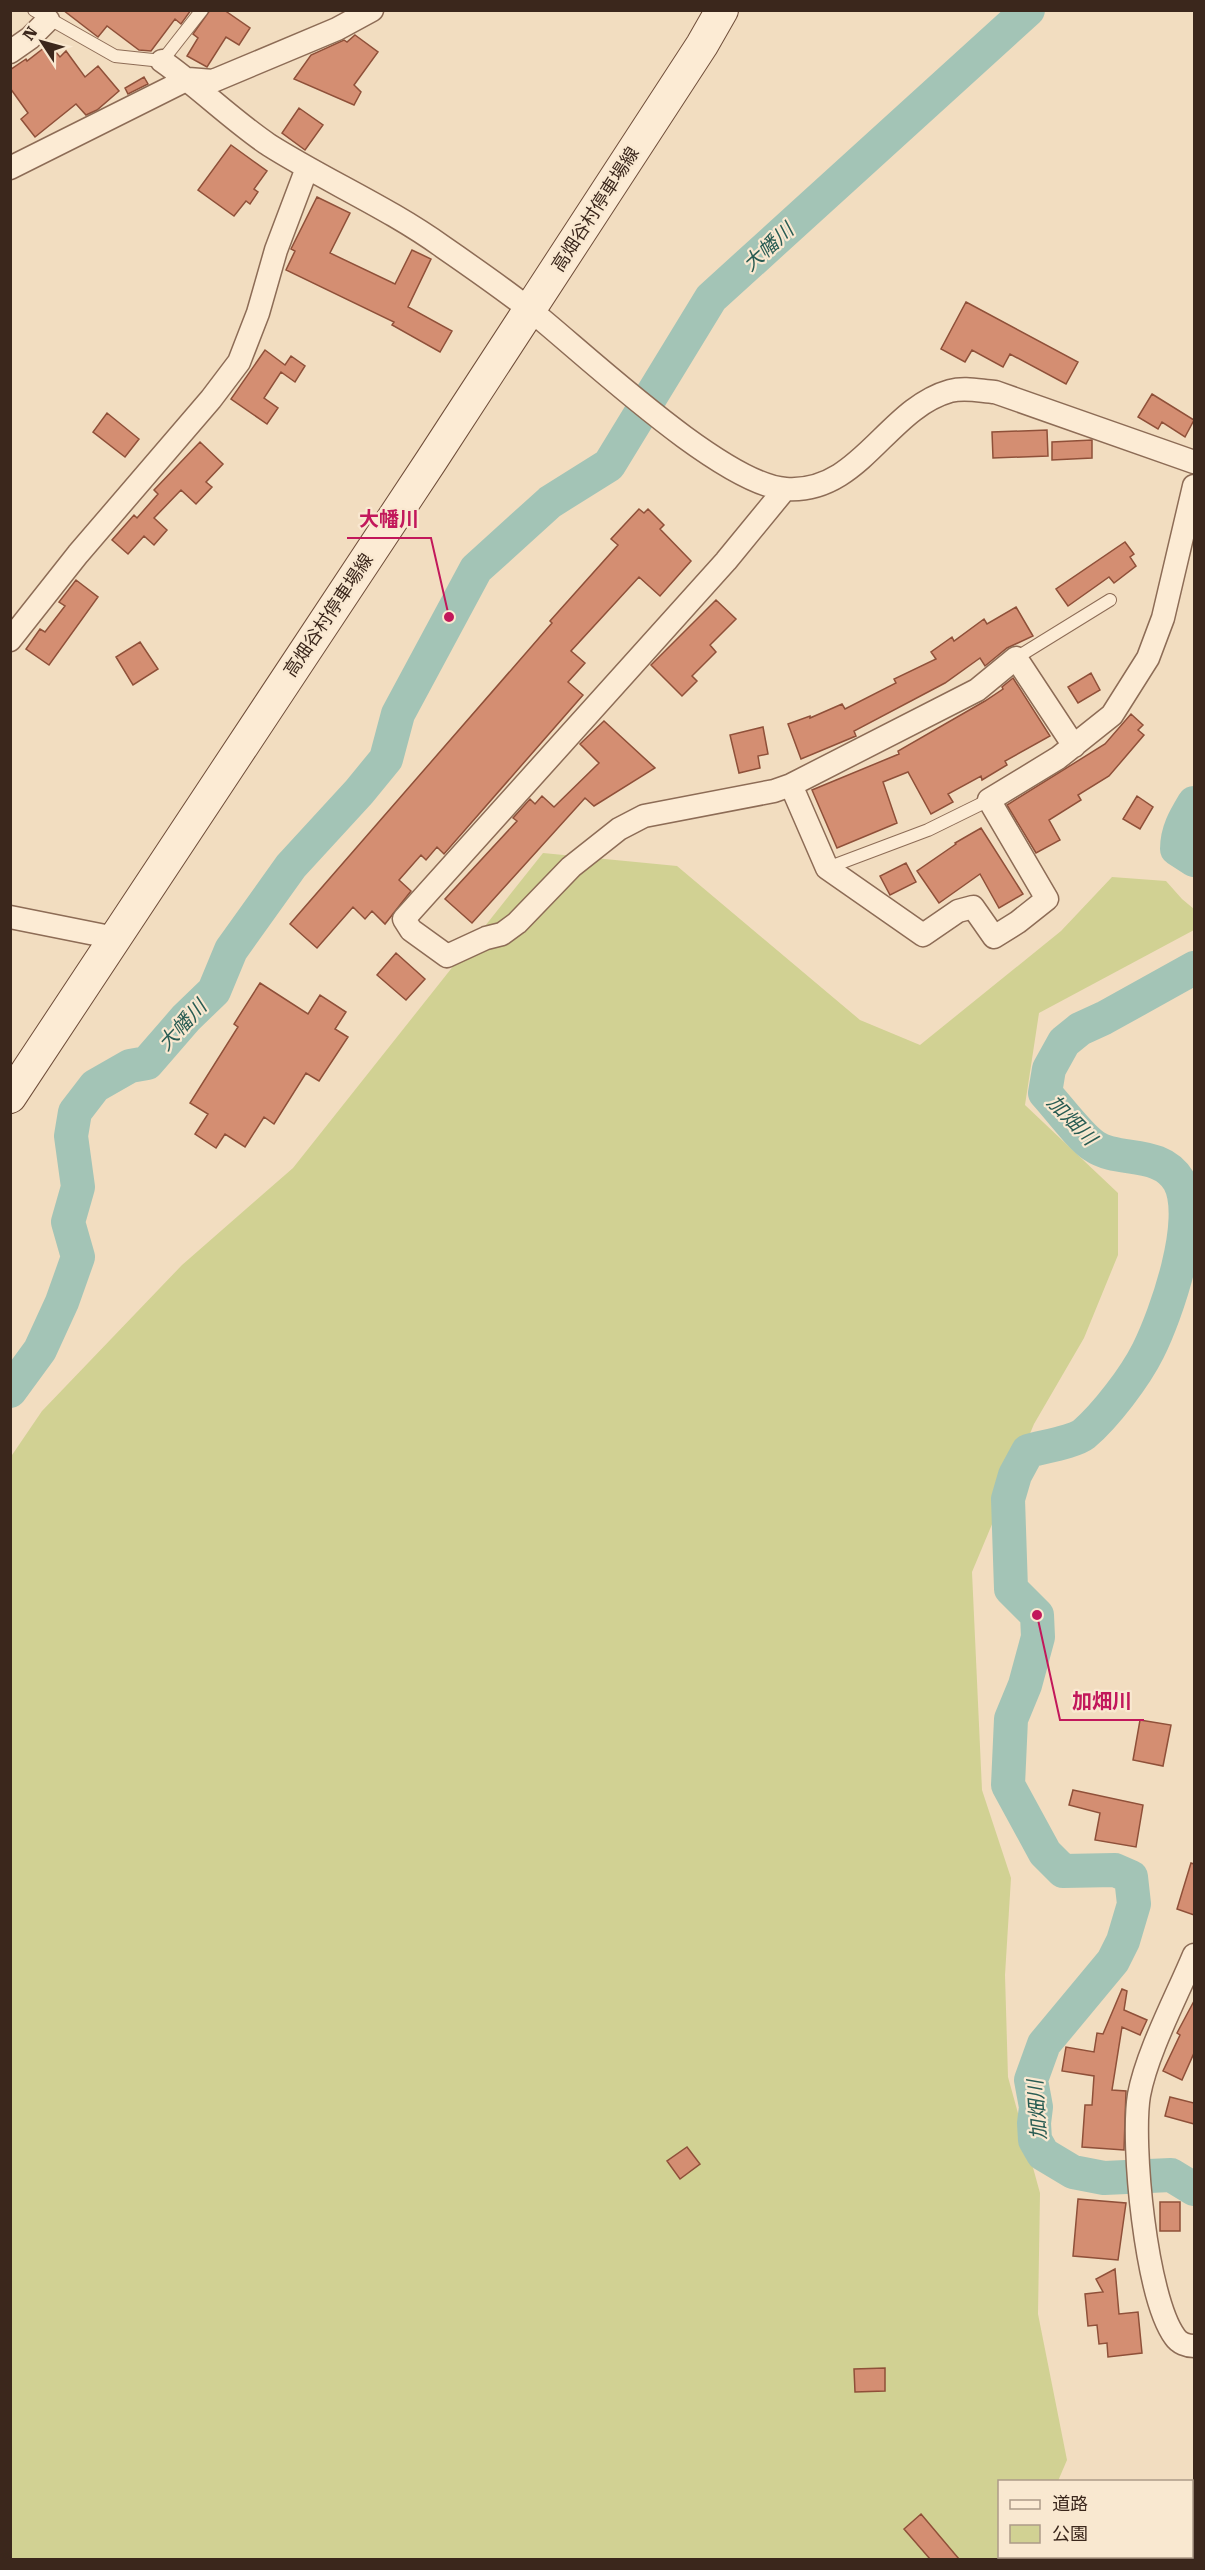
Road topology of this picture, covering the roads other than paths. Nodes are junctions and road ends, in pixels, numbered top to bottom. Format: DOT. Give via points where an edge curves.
graph roads {
  1 [pos="202,10"];
  2 [pos="372,10"];
  3 [pos="722,10"];
  4 [pos="41,15"];
  5 [pos="10,52"];
  6 [pos="162,61"];
  7 [pos="188,79"];
  8 [pos="10,168"];
  9 [pos="307,168"];
  10 [pos="529,309"];
  11 [pos="1194,462"];
  12 [pos="1194,486"];
  13 [pos="785,489"];
  14 [pos="1110,600"];
  15 [pos="10,640"];
  16 [pos="1016,658"];
  17 [pos="1074,746"];
  18 [pos="792,785"];
  19 [pos="989,800"];
  20 [pos="827,868"];
  21 [pos="10,917"];
  22 [pos="115,938"];
  23 [pos="10,1097"];
  24 [pos="1194,1955"];
  25 [pos="1194,2346"];
  1 -- 6 [label="lane"];
  2 -- 7 [label="street" via="337,29 213,81"];
  3 -- 10 [label="main road, 高畑谷村停車場線"];
  4 -- 5 [label="street" via="30,38"];
  4 -- 6 [label="lane" via="115,56"];
  6 -- 7 [label="street"];
  7 -- 8 [label="street"];
  7 -- 9 [label="street" via="267,143"];
  9 -- 10 [label="street" via="440,244"];
  9 -- 15 [label="street" via="239,362"];
  10 -- 13 [label="street" via="682,434 750,479"];
  10 -- 22 [label="main road, 高畑谷村停車場線"];
  11 -- 13 [label="street" via="995,392 967,389 934,397 838,477 816,487"];
  12 -- 17 [label="street" via="1163,618 1148,658 1112,715"];
  13 -- 18 [label="street" via="726,561 404,919 411,930 447,956 502,934 571,867 619,829 644,816"];
  14 -- 16 [label="lane"];
  16 -- 17 [label="street"];
  16 -- 18 [label="street" via="977,690"];
  17 -- 19 [label="street"];
  18 -- 20 [label="street"];
  19 -- 20 [label="lane" via="928,830"];
  19 -- 20 [label="street" via="1047,899 994,937 973,907 958,911 923,935"];
  21 -- 22 [label="street"];
  22 -- 23 [label="main road, 高畑谷村停車場線"];
  24 -- 25 [label="street" via="1139,2094 1136,2148 1154,2287 1173,2335 1183,2344"];
}
